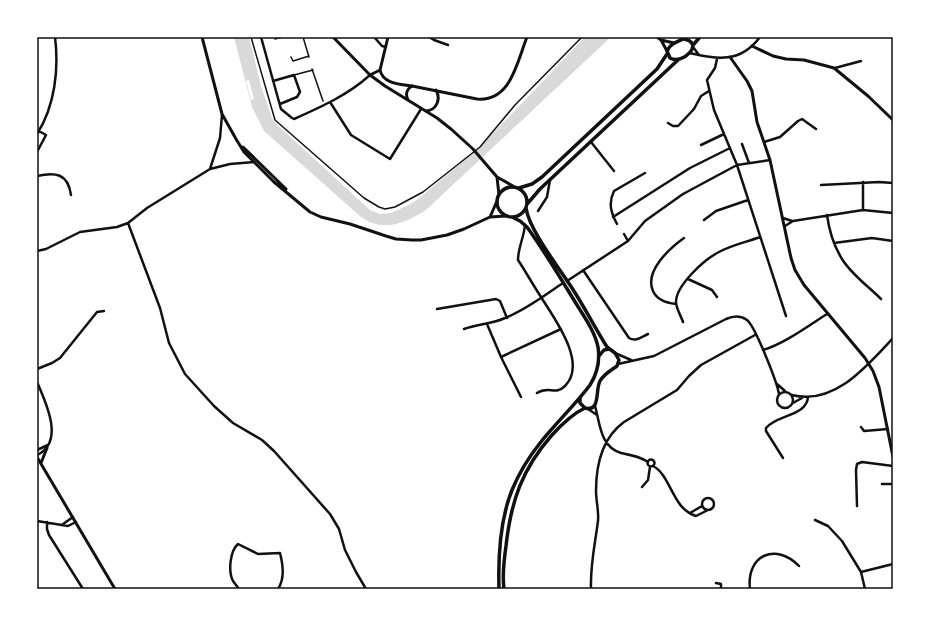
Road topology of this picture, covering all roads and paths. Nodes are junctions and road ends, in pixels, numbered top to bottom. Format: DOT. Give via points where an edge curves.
graph roads {
  1 [pos="55,37"];
  2 [pos="202,37"];
  3 [pos="251,37"];
  4 [pos="261,37"];
  5 [pos="283,37"];
  6 [pos="303,37"];
  7 [pos="333,37"];
  8 [pos="374,37"];
  9 [pos="388,37"];
  10 [pos="527,37"];
  11 [pos="582,37"];
  12 [pos="657,37"];
  13 [pos="700,37"];
  14 [pos="760,37"];
  15 [pos="430,38"];
  16 [pos="686,38"];
  17 [pos="275,40"];
  18 [pos="661,40"];
  19 [pos="674,43"];
  20 [pos="448,45"];
  21 [pos="693,46"];
  22 [pos="752,46"];
  23 [pos="386,47"];
  24 [pos="667,52"];
  25 [pos="689,53"];
  26 [pos="699,55"];
  27 [pos="291,57"];
  28 [pos="730,57"];
  29 [pos="679,59"];
  30 [pos="717,59"];
  31 [pos="861,61"];
  32 [pos="834,68"];
  33 [pos="380,70"];
  34 [pos="294,75"];
  35 [pos="370,75"];
  36 [pos="273,81"];
  37 [pos="412,86"];
  38 [pos="436,90"];
  39 [pos="709,91"];
  40 [pos="448,93"];
  41 [pos="439,99"];
  42 [pos="408,100"];
  43 [pos="323,101"];
  44 [pos="330,102"];
  45 [pos="280,104"];
  46 [pos="434,108"];
  47 [pos="422,109"];
  48 [pos="425,111"];
  49 [pos="222,114"];
  50 [pos="437,118"];
  51 [pos="893,120"];
  52 [pos="668,123"];
  53 [pos="816,129"];
  54 [pos="38,132"];
  55 [pos="724,134"];
  56 [pos="591,142"];
  57 [pos="764,142"];
  58 [pos="742,144"];
  59 [pos="701,145"];
  60 [pos="730,148"];
  61 [pos="37,152"];
  62 [pos="770,160"];
  63 [pos="256,162"];
  64 [pos="750,163"];
  65 [pos="737,165"];
  66 [pos="210,169"];
  67 [pos="614,171"];
  68 [pos="645,173"];
  69 [pos="37,176"];
  70 [pos="497,177"];
  71 [pos="550,180"];
  72 [pos="862,182"];
  73 [pos="893,183"];
  74 [pos="821,185"];
  75 [pos="513,186"];
  76 [pos="519,188"];
  77 [pos="71,195"];
  78 [pos="499,195"];
  79 [pos="748,200"];
  80 [pos="497,201"];
  81 [pos="528,203"];
  82 [pos="526,208"];
  83 [pos="538,210"];
  84 [pos="863,210"];
  85 [pos="893,213"];
  86 [pos="827,215"];
  87 [pos="506,216"];
  88 [pos="490,217"];
  89 [pos="512,217"];
  90 [pos="613,217"];
  91 [pos="783,218"];
  92 [pos="704,220"];
  93 [pos="793,221"];
  94 [pos="128,223"];
  95 [pos="524,224"];
  96 [pos="617,224"];
  97 [pos="785,226"];
  98 [pos="624,234"];
  99 [pos="760,237"];
  100 [pos="684,238"];
  101 [pos="628,241"];
  102 [pos="893,241"];
  103 [pos="834,243"];
  104 [pos="37,252"];
  105 [pos="583,270"];
  106 [pos="688,279"];
  107 [pos="565,282"];
  108 [pos="718,297"];
  109 [pos="541,298"];
  110 [pos="881,299"];
  111 [pos="676,304"];
  112 [pos="437,309"];
  113 [pos="104,311"];
  114 [pos="827,314"];
  115 [pos="786,316"];
  116 [pos="507,318"];
  117 [pos="683,322"];
  118 [pos="487,324"];
  119 [pos="561,328"];
  120 [pos="464,329"];
  121 [pos="688,332"];
  122 [pos="648,334"];
  123 [pos="755,335"];
  124 [pos="691,337"];
  125 [pos="893,338"];
  126 [pos="609,349"];
  127 [pos="763,350"];
  128 [pos="615,353"];
  129 [pos="501,357"];
  130 [pos="598,357"];
  131 [pos="631,360"];
  132 [pos="618,364"];
  133 [pos="869,364"];
  134 [pos="37,369"];
  135 [pos="37,382"];
  136 [pos="776,383"];
  137 [pos="785,392"];
  138 [pos="537,393"];
  139 [pos="779,394"];
  140 [pos="792,395"];
  141 [pos="522,397"];
  142 [pos="808,397"];
  143 [pos="580,398"];
  144 [pos="802,398"];
  145 [pos="792,403"];
  146 [pos="595,406"];
  147 [pos="587,409"];
  148 [pos="597,414"];
  149 [pos="861,427"];
  150 [pos="888,429"];
  151 [pos="893,434"];
  152 [pos="889,435"];
  153 [pos="48,446"];
  154 [pos="37,450"];
  155 [pos="37,456"];
  156 [pos="893,457"];
  157 [pos="783,458"];
  158 [pos="648,462"];
  159 [pos="41,463"];
  160 [pos="652,466"];
  161 [pos="893,466"];
  162 [pos="882,484"];
  163 [pos="893,484"];
  164 [pos="642,487"];
  165 [pos="702,506"];
  166 [pos="857,506"];
  167 [pos="708,510"];
  168 [pos="690,514"];
  169 [pos="73,517"];
  170 [pos="815,520"];
  171 [pos="37,521"];
  172 [pos="47,522"];
  173 [pos="76,522"];
  174 [pos="62,524"];
  175 [pos="893,564"];
  176 [pos="799,566"];
  177 [pos="861,572"];
  178 [pos="716,583"];
  179 [pos="83,589"];
  180 [pos="114,589"];
  181 [pos="239,589"];
  182 [pos="278,589"];
  183 [pos="366,589"];
  184 [pos="499,589"];
  185 [pos="504,589"];
  186 [pos="591,589"];
  187 [pos="721,589"];
  188 [pos="750,589"];
  189 [pos="865,589"];
  1 -- 54 [label="street" via="56,63 51,105"];
  2 -- 49 [label="street"];
  3 -- 11 [label="street" via="275,120 364,198 384,209 395,207 423,192 474,151"];
  4 -- 36 [label="street"];
  5 -- 17 [label="street"];
  6 -- 27 [label="street" via="309,57 293,61"];
  7 -- 35 [label="street"];
  8 -- 23 [label="street"];
  9 -- 23 [label="street"];
  10 -- 40 [label="street" via="510,80 501,93 492,98 482,99"];
  12 -- 18 [label="street"];
  13 -- 21 [label="main road"];
  14 -- 22 [label="street"];
  15 -- 20 [label="street"];
  16 -- 19 [label="main road"];
  16 -- 21 [label="main road"];
  18 -- 19 [label="street"];
  18 -- 24 [label="street"];
  19 -- 24 [label="main road"];
  21 -- 25 [label="main road"];
  21 -- 26 [label="street"];
  22 -- 28 [label="street"];
  22 -- 32 [label="street" via="780,58 804,60"];
  23 -- 33 [label="street"];
  24 -- 29 [label="main road" via="671,59"];
  24 -- 76 [label="main road" via="657,69 542,177 532,184"];
  25 -- 26 [label="street"];
  25 -- 29 [label="main road"];
  26 -- 30 [label="street"];
  28 -- 30 [label="street"];
  28 -- 57 [label="street" via="751,88 757,122"];
  29 -- 56 [label="main road"];
  30 -- 39 [label="street" via="708,80"];
  31 -- 32 [label="street"];
  32 -- 51 [label="street"];
  33 -- 35 [label="street"];
  33 -- 37 [label="street" via="381,76 386,80"];
  34 -- 36 [label="street"];
  34 -- 43 [label="street" via="312,69"];
  34 -- 45 [label="street" via="300,94"];
  35 -- 42 [label="street"];
  35 -- 44 [label="street" via="352,90"];
  36 -- 45 [label="street"];
  37 -- 38 [label="street"];
  37 -- 42 [label="street" via="406,92"];
  38 -- 40 [label="street"];
  38 -- 41 [label="street"];
  39 -- 52 [label="street" via="701,96 694,109 678,126"];
  39 -- 55 [label="street"];
  40 -- 41 [label="street"];
  41 -- 46 [label="street"];
  42 -- 47 [label="street"];
  44 -- 45 [label="street" via="294,119 281,109"];
  44 -- 47 [label="street" via="351,135 390,159"];
  46 -- 48 [label="street"];
  46 -- 50 [label="street"];
  47 -- 48 [label="street"];
  48 -- 50 [label="street"];
  49 -- 63 [label="street" via="240,145"];
  49 -- 66 [label="street" via="220,138"];
  50 -- 70 [label="street" via="473,148"];
  53 -- 57 [label="street" via="802,118 780,137"];
  54 -- 61 [label="street" via="46,135"];
  55 -- 59 [label="street"];
  55 -- 60 [label="street"];
  56 -- 67 [label="street"];
  56 -- 71 [label="main road"];
  57 -- 62 [label="street"];
  58 -- 64 [label="street"];
  60 -- 65 [label="street"];
  60 -- 90 [label="street" via="690,168"];
  62 -- 64 [label="street"];
  62 -- 91 [label="street"];
  63 -- 66 [label="street"];
  63 -- 88 [label="street" via="307,210 318,216 396,239 440,237"];
  64 -- 65 [label="street"];
  65 -- 79 [label="street"];
  65 -- 101 [label="street" via="683,194 645,221"];
  66 -- 94 [label="street" via="147,208"];
  68 -- 90 [label="street" via="614,191 610,202"];
  69 -- 77 [label="street" via="60,176 68,183"];
  70 -- 75 [label="street"];
  70 -- 78 [label="street"];
  71 -- 81 [label="main road"];
  71 -- 83 [label="street" via="548,197"];
  72 -- 73 [label="street"];
  72 -- 74 [label="street"];
  72 -- 84 [label="street"];
  75 -- 76 [label="main road"];
  75 -- 78 [label="main road" via="504,189"];
  76 -- 81 [label="main road" via="526,194"];
  78 -- 80 [label="main road"];
  79 -- 92 [label="street" via="716,211"];
  79 -- 99 [label="street"];
  80 -- 87 [label="main road" via="499,210"];
  80 -- 88 [label="street"];
  81 -- 82 [label="main road"];
  82 -- 89 [label="main road" via="520,215"];
  82 -- 107 [label="main road" via="531,224"];
  84 -- 85 [label="street"];
  84 -- 86 [label="street"];
  86 -- 93 [label="street"];
  86 -- 103 [label="street"];
  87 -- 88 [label="street"];
  87 -- 89 [label="main road"];
  89 -- 95 [label="main road"];
  90 -- 96 [label="street"];
  91 -- 93 [label="street"];
  91 -- 97 [label="street"];
  93 -- 97 [label="street"];
  94 -- 104 [label="street" via="80,232"];
  94 -- 183 [label="street" via="160,308 169,343 185,374 228,418 274,451 330,514 339,529 345,550"];
  95 -- 107 [label="main road"];
  95 -- 109 [label="street" via="518,260"];
  97 -- 114 [label="street" via="798,275"];
  98 -- 101 [label="street"];
  99 -- 106 [label="street" via="719,252"];
  99 -- 115 [label="street"];
  100 -- 111 [label="street" via="660,261 651,282 657,297"];
  101 -- 105 [label="street"];
  102 -- 103 [label="street" via="872,238"];
  103 -- 110 [label="street" via="848,266"];
  105 -- 107 [label="street"];
  105 -- 122 [label="street" via="629,338 637,340"];
  106 -- 108 [label="street" via="712,290"];
  106 -- 111 [label="street" via="677,294"];
  107 -- 109 [label="street"];
  107 -- 126 [label="main road"];
  107 -- 130 [label="main road" via="590,327 598,346"];
  109 -- 116 [label="street"];
  109 -- 119 [label="street"];
  111 -- 117 [label="street"];
  112 -- 116 [label="street" via="496,299 500,301"];
  113 -- 134 [label="street" via="97,312 59,359"];
  114 -- 127 [label="street"];
  114 -- 133 [label="street"];
  116 -- 118 [label="street"];
  118 -- 120 [label="street"];
  118 -- 129 [label="street"];
  119 -- 129 [label="street"];
  119 -- 138 [label="street" via="571,356 572,374 568,383 561,389 544,389"];
  121 -- 124 [label="street"];
  123 -- 124 [label="street" via="750,323 736,316"];
  123 -- 127 [label="street"];
  123 -- 186 [label="street" via="701,365 677,390 617,427 604,444 596,490 598,521"];
  124 -- 131 [label="street" via="654,356"];
  125 -- 133 [label="street"];
  126 -- 128 [label="main road"];
  126 -- 130 [label="main road" via="604,350"];
  127 -- 136 [label="street"];
  128 -- 131 [label="street"];
  128 -- 132 [label="main road" via="619,360"];
  129 -- 141 [label="street"];
  130 -- 143 [label="main road" via="595,376"];
  131 -- 132 [label="street"];
  132 -- 146 [label="main road" via="599,381"];
  133 -- 142 [label="street" via="846,383"];
  133 -- 150 [label="street" via="877,380"];
  135 -- 153 [label="street" via="52,423 52,436"];
  136 -- 137 [label="street"];
  136 -- 139 [label="street"];
  137 -- 139 [label="street"];
  137 -- 140 [label="street"];
  139 -- 145 [label="street" via="777,400 780,407 787,408"];
  140 -- 144 [label="street"];
  140 -- 145 [label="street"];
  142 -- 144 [label="street"];
  142 -- 157 [label="street" via="808,402 796,413 773,422 766,428"];
  143 -- 147 [label="main road" via="580,403"];
  143 -- 184 [label="main road" via="536,448 512,490 503,524"];
  144 -- 145 [label="street"];
  146 -- 147 [label="main road"];
  146 -- 148 [label="street"];
  147 -- 148 [label="street"];
  147 -- 185 [label="main road" via="568,419 547,441 517,490 509,519"];
  148 -- 158 [label="street" via="608,445 616,451 638,456"];
  149 -- 150 [label="street" via="864,430"];
  150 -- 152 [label="street"];
  151 -- 152 [label="street"];
  152 -- 156 [label="street"];
  153 -- 154 [label="street"];
  153 -- 155 [label="street"];
  153 -- 159 [label="street"];
  155 -- 159 [label="street"];
  158 -- 160 [label="street" via="648,465"];
  158 -- 160 [label="street" via="653,461"];
  159 -- 169 [label="street"];
  160 -- 164 [label="street" via="648,480"];
  160 -- 168 [label="street" via="662,474 682,509"];
  161 -- 166 [label="street" via="862,462 857,464"];
  162 -- 163 [label="street"];
  165 -- 167 [label="street"];
  165 -- 167 [label="street" via="703,500 711,498 714,505"];
  165 -- 168 [label="street"];
  167 -- 168 [label="street" via="699,516"];
  169 -- 173 [label="street"];
  169 -- 174 [label="street"];
  170 -- 177 [label="street" via="837,534"];
  171 -- 172 [label="street"];
  172 -- 174 [label="street"];
  172 -- 179 [label="street" via="49,535"];
  173 -- 174 [label="street" via="70,525"];
  173 -- 180 [label="street"];
  175 -- 177 [label="street"];
  176 -- 188 [label="street" via="789,557 774,553 762,557 750,571"];
  177 -- 189 [label="street"];
  178 -- 187 [label="street" via="721,584"];
  181 -- 182 [label="street" via="231,571 233,552 238,544 258,554 280,553 282,582"];
}
